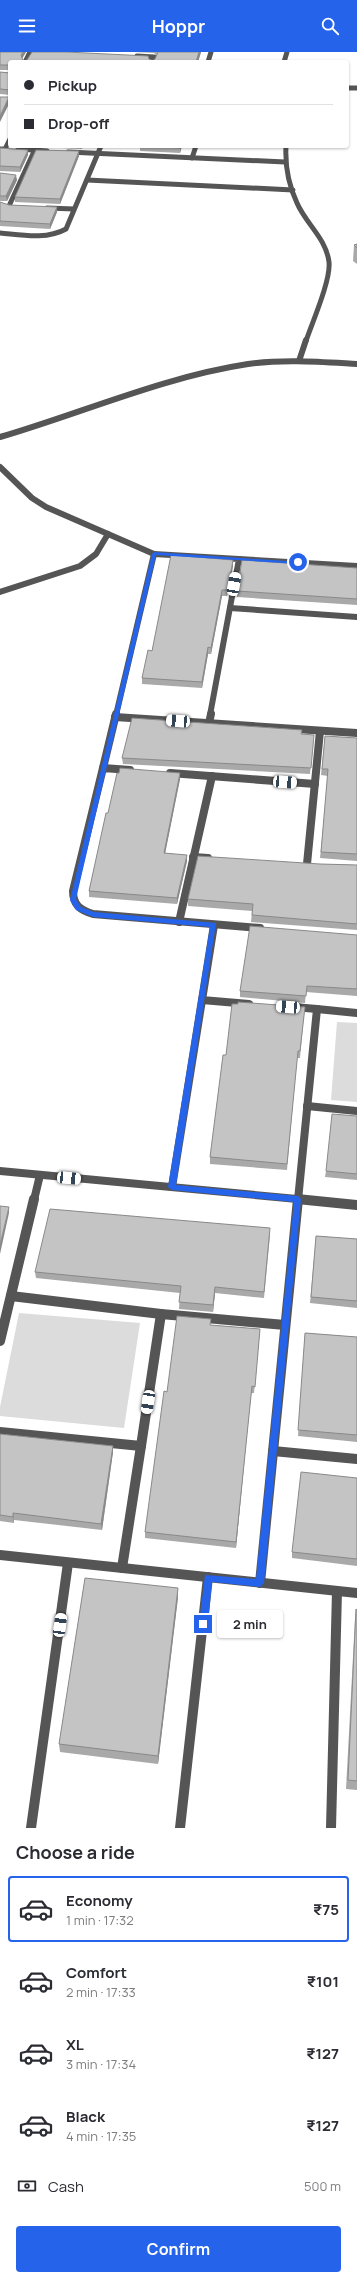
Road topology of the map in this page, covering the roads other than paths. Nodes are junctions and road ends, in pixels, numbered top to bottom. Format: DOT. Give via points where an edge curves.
graph roads {
  1 [pos="154,54"];
  2 [pos="132,56"];
  3 [pos="36,148"];
  4 [pos="100,148"];
  5 [pos="195,148"];
  6 [pos="286,148"];
  7 [pos="3,149"];
  8 [pos="50,151"];
  9 [pos="58,151"];
  10 [pos="98,153"];
  11 [pos="192,158"];
  12 [pos="285,162"];
  13 [pos="15,176"];
  14 [pos="23,176"];
  15 [pos="86,180"];
  16 [pos="293,190"];
  17 [pos="17,206"];
  18 [pos="38,207"];
  19 [pos="74,209"];
  20 [pos="0,233"];
  21 [pos="299,361"];
  22 [pos="357,364"];
  23 [pos="0,437"];
  24 [pos="0,467"];
  25 [pos="108,534"];
  26 [pos="154,554"];
  27 [pos="239,559"];
  28 [pos="357,566"];
  29 [pos="0,592"];
  30 [pos="230,608"];
  31 [pos="357,617"];
  32 [pos="115,717"];
  33 [pos="209,723"];
  34 [pos="320,731"];
  35 [pos="357,733"];
  36 [pos="103,768"];
  37 [pos="142,771"];
  38 [pos="158,772"];
  39 [pos="212,776"];
  40 [pos="315,784"];
  41 [pos="193,857"];
  42 [pos="216,858"];
  43 [pos="307,864"];
  44 [pos="179,922"];
  45 [pos="214,925"];
  46 [pos="270,929"];
  47 [pos="202,1000"];
  48 [pos="255,1004"];
  49 [pos="286,1007"];
  50 [pos="317,1009"];
  51 [pos="357,1013"];
  52 [pos="307,1106"];
  53 [pos="357,1111"];
  54 [pos="0,1171"];
  55 [pos="40,1175"];
  56 [pos="172,1187"];
  57 [pos="298,1199"];
  58 [pos="357,1205"];
  59 [pos="11,1296"];
  60 [pos="161,1314"];
  61 [pos="285,1326"];
  62 [pos="0,1341"];
  63 [pos="0,1432"];
  64 [pos="140,1446"];
  65 [pos="273,1451"];
  66 [pos="357,1459"];
  67 [pos="0,1555"];
  68 [pos="68,1562"];
  69 [pos="122,1568"];
  70 [pos="208,1577"];
  71 [pos="260,1583"];
  72 [pos="338,1591"];
  73 [pos="357,1593"];
  74 [pos="30,1828"];
  75 [pos="180,1828"];
  76 [pos="331,1828"];
  1 -- 2 [label="street"];
  3 -- 7 [label="street"];
  3 -- 8 [label="street"];
  3 -- 14 [label="street"];
  4 -- 10 [label="street"];
  5 -- 11 [label="street"];
  6 -- 12 [label="street"];
  9 -- 10 [label="street"];
  10 -- 11 [label="street"];
  10 -- 15 [label="street"];
  11 -- 12 [label="street"];
  12 -- 16 [label="street"];
  13 -- 14 [label="street"];
  14 -- 17 [label="street" via="7,206"];
  15 -- 16 [label="street"];
  15 -- 19 [label="street"];
  16 -- 21 [label="street" via="297,203 325,246 329,263 327,278"];
  18 -- 19 [label="street"];
  19 -- 20 [label="street" via="66,229 61,233"];
  21 -- 22 [label="street"];
  21 -- 23 [label="street" via="249,364 203,373"];
  24 -- 25 [label="street" via="32,498 46,507"];
  25 -- 26 [label="street"];
  25 -- 29 [label="street" via="96,554 80,566"];
  26 -- 27 [label="street"];
  26 -- 32 [label="street"];
  27 -- 28 [label="street"];
  27 -- 30 [label="street"];
  30 -- 31 [label="street"];
  30 -- 33 [label="street"];
  32 -- 33 [label="street"];
  32 -- 36 [label="street"];
  33 -- 34 [label="street"];
  34 -- 35 [label="street"];
  34 -- 40 [label="street"];
  36 -- 37 [label="street"];
  36 -- 44 [label="street" via="73,900 79,909 93,914"];
  38 -- 39 [label="street"];
  39 -- 40 [label="street"];
  39 -- 41 [label="street"];
  40 -- 43 [label="street"];
  41 -- 42 [label="street"];
  41 -- 44 [label="street"];
  44 -- 45 [label="street"];
  45 -- 46 [label="street"];
  45 -- 47 [label="street"];
  47 -- 48 [label="street"];
  47 -- 56 [label="street"];
  49 -- 50 [label="street"];
  50 -- 51 [label="street"];
  50 -- 52 [label="street"];
  52 -- 53 [label="street"];
  52 -- 57 [label="street"];
  54 -- 55 [label="street"];
  55 -- 56 [label="street"];
  55 -- 59 [label="street"];
  56 -- 57 [label="street"];
  57 -- 58 [label="street"];
  57 -- 61 [label="street"];
  59 -- 60 [label="street"];
  59 -- 62 [label="street"];
  60 -- 61 [label="street"];
  60 -- 64 [label="street"];
  61 -- 65 [label="street"];
  63 -- 64 [label="street"];
  64 -- 69 [label="street"];
  65 -- 66 [label="street"];
  65 -- 71 [label="street"];
  67 -- 68 [label="street"];
  68 -- 69 [label="street"];
  68 -- 74 [label="street"];
  69 -- 70 [label="street"];
  70 -- 71 [label="street"];
  70 -- 75 [label="street"];
  71 -- 72 [label="street"];
  72 -- 73 [label="street"];
  72 -- 76 [label="street"];
}
